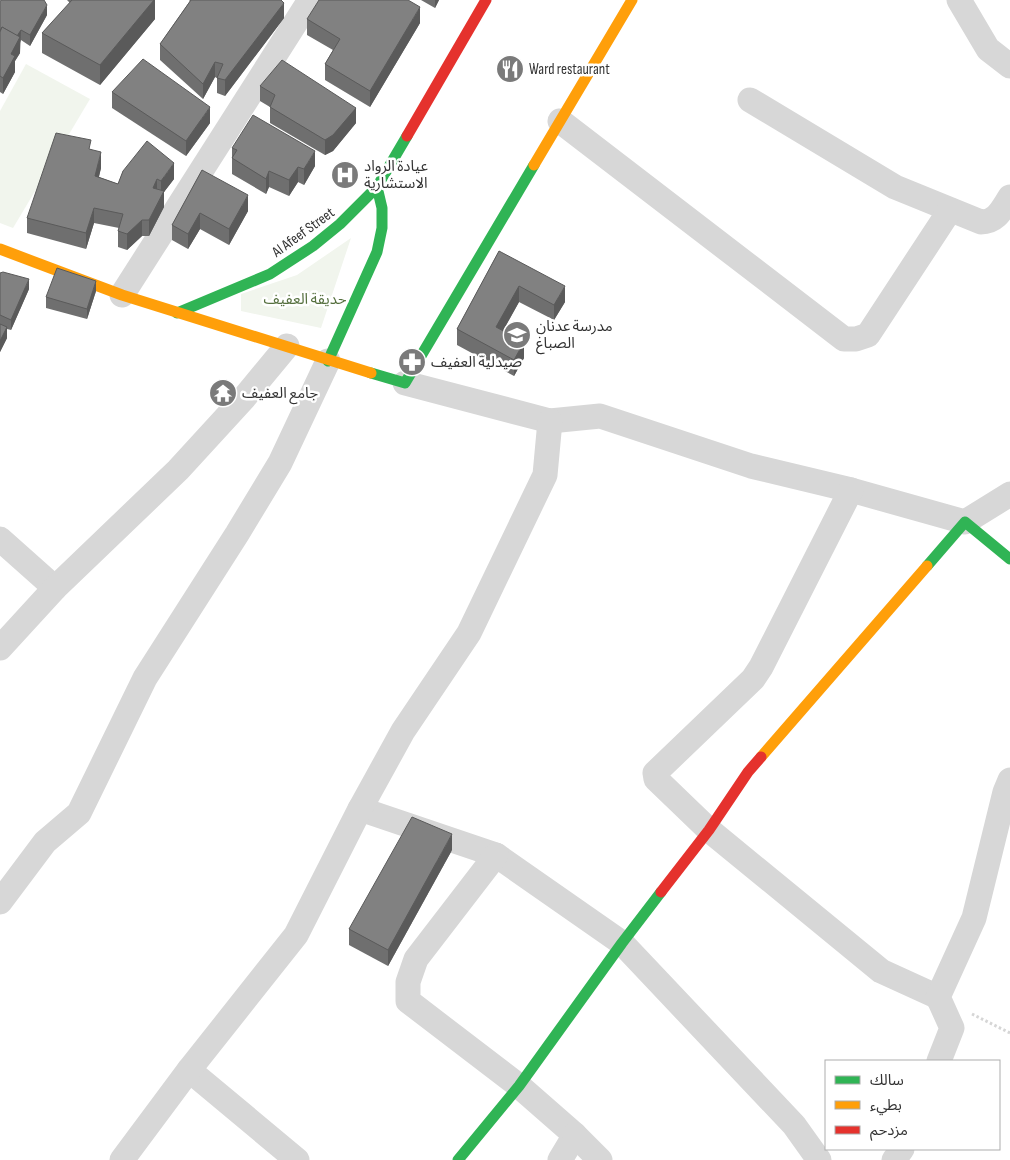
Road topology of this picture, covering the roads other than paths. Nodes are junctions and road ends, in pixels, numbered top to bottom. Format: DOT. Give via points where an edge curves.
graph roads {
  1 [pos="310,0"];
  2 [pos="486,0"];
  3 [pos="632,0"];
  4 [pos="959,0"];
  5 [pos="1010,66"];
  6 [pos="750,100"];
  7 [pos="560,121"];
  8 [pos="377,187"];
  9 [pos="1010,197"];
  10 [pos="950,210"];
  11 [pos="0,249"];
  12 [pos="122,295"];
  13 [pos="177,313"];
  14 [pos="287,346"];
  15 [pos="328,361"];
  16 [pos="405,383"];
  17 [pos="550,421"];
  18 [pos="852,490"];
  19 [pos="1010,494"];
  20 [pos="965,522"];
  21 [pos="0,539"];
  22 [pos="1010,558"];
  23 [pos="55,588"];
  24 [pos="0,648"];
  25 [pos="1010,780"];
  26 [pos="360,809"];
  27 [pos="709,830"];
  28 [pos="496,855"];
  29 [pos="0,902"];
  30 [pos="622,944"];
  31 [pos="938,997"];
  32 [pos="939,1060"];
  33 [pos="188,1070"];
  34 [pos="519,1086"];
  35 [pos="574,1135"];
  36 [pos="122,1160"];
  37 [pos="297,1160"];
  38 [pos="458,1160"];
  39 [pos="560,1160"];
  40 [pos="600,1160"];
  41 [pos="819,1160"];
  1 -- 12 [label="street"];
  2 -- 8 [label="main road, Al Afeef Street"];
  3 -- 7 [label="main road"];
  4 -- 5 [label="street" via="988,49"];
  6 -- 10 [label="street" via="895,187"];
  7 -- 10 [label="street" via="844,339 868,335"];
  7 -- 16 [label="main road"];
  8 -- 13 [label="main road, Al Afeef Street" via="353,213 299,256 269,274"];
  8 -- 15 [label="main road" via="382,208 377,252"];
  9 -- 10 [label="street" via="989,222"];
  11 -- 12 [label="main road"];
  12 -- 13 [label="main road"];
  13 -- 14 [label="main road"];
  14 -- 15 [label="main road"];
  14 -- 23 [label="street" via="178,470"];
  15 -- 16 [label="main road"];
  15 -- 29 [label="street" via="280,463 145,678 79,813 45,842"];
  16 -- 17 [label="street"];
  17 -- 18 [label="street" via="600,416 751,466"];
  17 -- 26 [label="street" via="545,475 469,633 403,731"];
  18 -- 20 [label="street"];
  18 -- 27 [label="street" via="753,679 656,774 656,779"];
  19 -- 20 [label="street"];
  20 -- 22 [label="main road"];
  20 -- 27 [label="main road" via="748,772"];
  21 -- 23 [label="street"];
  23 -- 24 [label="street"];
  25 -- 31 [label="street" via="1004,792 974,918"];
  26 -- 28 [label="street"];
  26 -- 33 [label="street" via="296,935"];
  27 -- 30 [label="main road"];
  27 -- 31 [label="street" via="880,971"];
  28 -- 30 [label="street"];
  28 -- 34 [label="street" via="416,959 408,982 408,1001"];
  30 -- 34 [label="main road"];
  30 -- 41 [label="street" via="794,1125"];
  31 -- 32 [label="street" via="952,1028"];
  33 -- 36 [label="street"];
  33 -- 37 [label="street"];
  34 -- 35 [label="street"];
  34 -- 38 [label="main road"];
  35 -- 39 [label="street"];
  35 -- 40 [label="street"];
}
